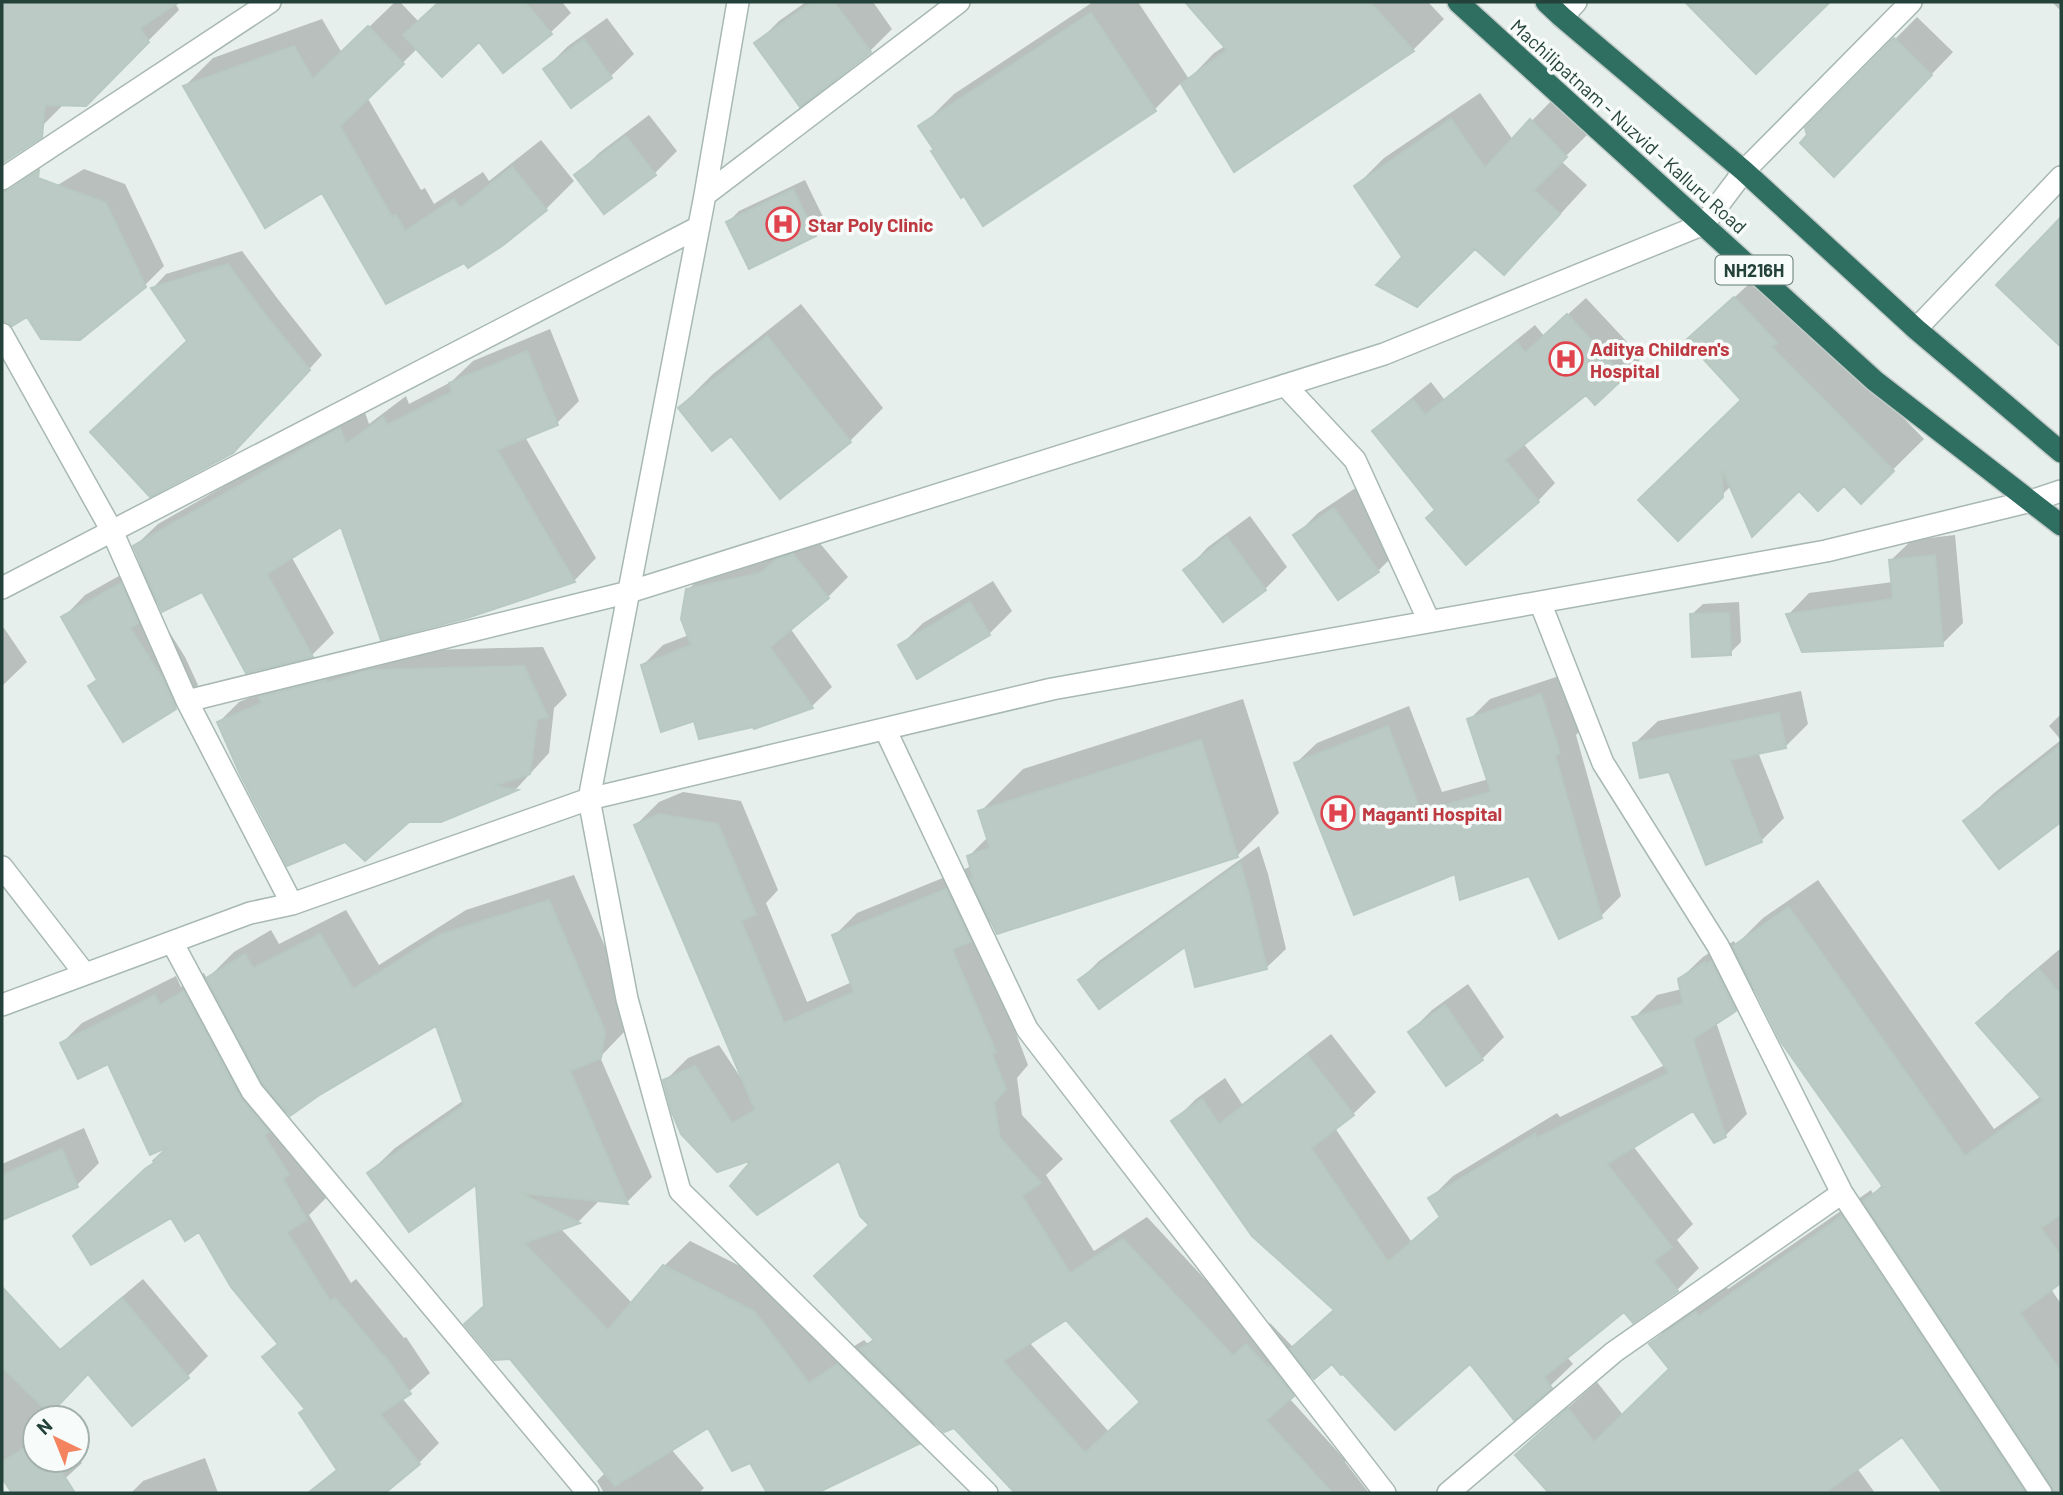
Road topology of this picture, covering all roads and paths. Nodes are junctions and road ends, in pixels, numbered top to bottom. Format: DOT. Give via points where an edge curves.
graph roads {
  1 [pos="270,2"];
  2 [pos="738,2"];
  3 [pos="959,2"];
  4 [pos="1458,2"];
  5 [pos="1546,2"];
  6 [pos="1911,2"];
  7 [pos="1569,9"];
  8 [pos="1744,171"];
  9 [pos="2061,177"];
  10 [pos="2,179"];
  11 [pos="705,195"];
  12 [pos="1704,224"];
  13 [pos="699,227"];
  14 [pos="1916,329"];
  15 [pos="2,334"];
  16 [pos="1285,385"];
  17 [pos="2061,453"];
  18 [pos="2061,491"];
  19 [pos="2031,501"];
  20 [pos="2061,525"];
  21 [pos="112,531"];
  22 [pos="2,588"];
  23 [pos="629,592"];
  24 [pos="1540,602"];
  25 [pos="1429,621"];
  26 [pos="187,701"];
  27 [pos="885,729"];
  28 [pos="589,799"];
  29 [pos="2,867"];
  30 [pos="292,904"];
  31 [pos="172,942"];
  32 [pos="85,974"];
  33 [pos="2,1005"];
  34 [pos="1842,1193"];
  35 [pos="588,1493"];
  36 [pos="987,1493"];
  37 [pos="1385,1493"];
  38 [pos="1448,1493"];
  39 [pos="2041,1493"];
  1 -- 10 [label="street"];
  2 -- 11 [label="street"];
  3 -- 11 [label="street"];
  4 -- 12 [label="highway, Machilipatnam - Nuzvid - Kalluru Road / NH216H"];
  5 -- 7 [label="highway, Machilipatnam - Nuzvid - Kalluru Road"];
  6 -- 8 [label="street"];
  7 -- 8 [label="highway, Machilipatnam - Nuzvid - Kalluru Road"];
  8 -- 12 [label="street"];
  8 -- 14 [label="highway, Machilipatnam - Nuzvid - Kalluru Road"];
  9 -- 14 [label="street"];
  11 -- 13 [label="street"];
  12 -- 16 [label="street" via="1384,354"];
  12 -- 19 [label="highway, Machilipatnam - Nuzvid - Kalluru Road / NH216H" via="1875,380"];
  13 -- 21 [label="street"];
  13 -- 23 [label="street"];
  14 -- 17 [label="highway, Machilipatnam - Nuzvid - Kalluru Road"];
  15 -- 21 [label="street"];
  16 -- 23 [label="street"];
  16 -- 25 [label="street" via="1355,460"];
  18 -- 19 [label="street"];
  19 -- 20 [label="highway, Machilipatnam - Nuzvid - Kalluru Road / NH216H"];
  19 -- 24 [label="street" via="1826,551"];
  21 -- 22 [label="street"];
  21 -- 26 [label="street"];
  23 -- 26 [label="street"];
  23 -- 28 [label="street"];
  24 -- 25 [label="street"];
  24 -- 34 [label="street" via="1603,763 1718,946"];
  25 -- 27 [label="street" via="1052,689"];
  26 -- 30 [label="street"];
  27 -- 28 [label="street"];
  27 -- 37 [label="street" via="1027,1029"];
  28 -- 30 [label="street"];
  28 -- 36 [label="street" via="627,999 680,1191"];
  29 -- 32 [label="street"];
  30 -- 31 [label="street" via="250,913"];
  31 -- 32 [label="street"];
  31 -- 35 [label="street" via="252,1091"];
  32 -- 33 [label="street"];
  34 -- 38 [label="street" via="1614,1352"];
  34 -- 39 [label="street"];
}
